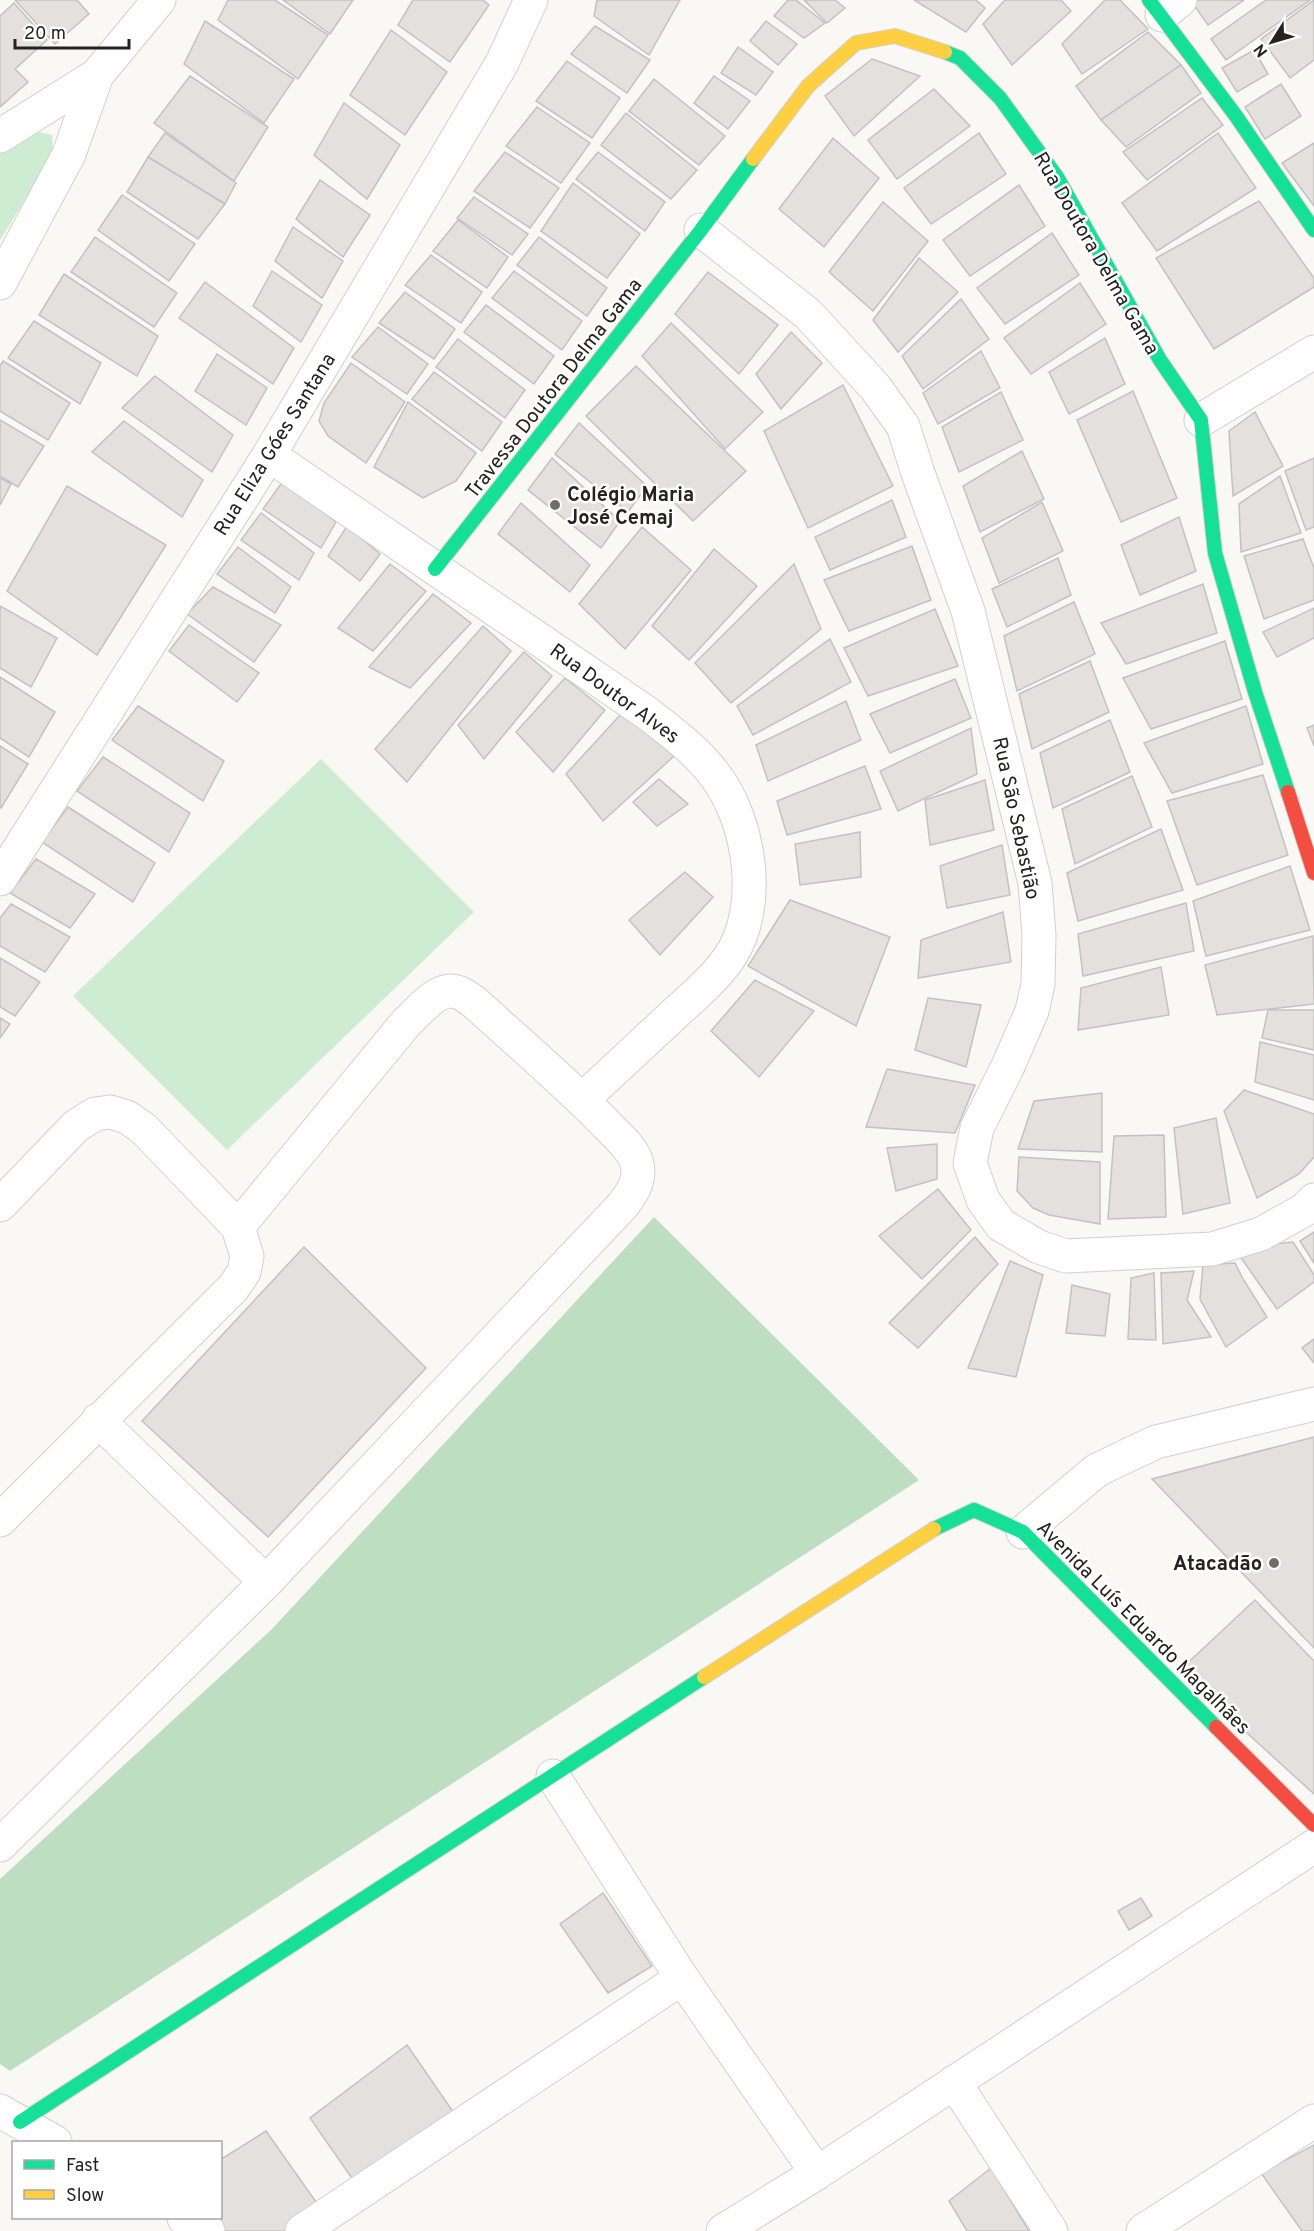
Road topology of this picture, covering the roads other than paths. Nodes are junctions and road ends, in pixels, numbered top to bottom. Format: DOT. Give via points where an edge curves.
graph roads {
  1 [pos="159,0"];
  2 [pos="531,0"];
  3 [pos="1164,5"];
  4 [pos="97,75"];
  5 [pos="0,136"];
  6 [pos="701,230"];
  7 [pos="1314,230"];
  8 [pos="0,283"];
  9 [pos="1314,352"];
  10 [pos="1201,420"];
  11 [pos="269,455"];
  12 [pos="435,569"];
  13 [pos="1314,873"];
  14 [pos="0,879"];
  15 [pos="582,1100"];
  16 [pos="1314,1200"];
  17 [pos="0,1205"];
  18 [pos="238,1227"];
  19 [pos="1314,1404"];
  20 [pos="98,1420"];
  21 [pos="0,1520"];
  22 [pos="1023,1532"];
  23 [pos="266,1582"];
  24 [pos="553,1776"];
  25 [pos="1314,1825"];
  26 [pos="0,1845"];
  27 [pos="1314,1846"];
  28 [pos="682,1978"];
  29 [pos="954,2082"];
  30 [pos="10,2117"];
  31 [pos="1314,2121"];
  32 [pos="53,2141"];
  33 [pos="817,2173"];
  34 [pos="187,2219"];
  35 [pos="1179,2221"];
  36 [pos="208,2231"];
  37 [pos="302,2231"];
  38 [pos="723,2231"];
  39 [pos="1051,2231"];
  40 [pos="1143,2231"];
  1 -- 4 [label="street"];
  2 -- 11 [label="street, Rua Eliza Góes Santana" via="502,63"];
  3 -- 7 [label="street"];
  4 -- 5 [label="street"];
  4 -- 8 [label="street" via="69,154"];
  6 -- 10 [label="street, Rua Doutora Delma Gama" via="808,86 856,43 895,36 925,44 960,58 1000,98 1057,177 1160,360"];
  6 -- 12 [label="street, Travessa Doutora Delma Gama"];
  6 -- 16 [label="street, Rua São Sebastião" via="808,315 875,387 903,426 968,611 1035,883 1039,935 1038,984 1032,1011 977,1128 970,1163 983,1200 1001,1225 1039,1247 1066,1256 1212,1249 1261,1234 1304,1210"];
  9 -- 10 [label="street"];
  10 -- 13 [label="street, Rua Doutora Delma Gama" via="1215,552 1255,692"];
  11 -- 12 [label="street, Rua Doutor Alves"];
  11 -- 14 [label="street, Rua Eliza Góes Santana"];
  12 -- 15 [label="street, Rua Doutor Alves" via="570,658 684,742 714,774 741,824 748,850 749,888 744,926 730,957"];
  15 -- 18 [label="street" via="474,1002 458,992 445,991 406,1023"];
  15 -- 23 [label="street" via="637,1162 638,1177 632,1192"];
  17 -- 18 [label="street" via="76,1126 95,1114 110,1112 144,1129"];
  18 -- 20 [label="street" via="247,1256 244,1272 233,1288"];
  19 -- 22 [label="street" via="1156,1442 1097,1470"];
  20 -- 21 [label="street"];
  20 -- 23 [label="street"];
  22 -- 24 [label="street, Avenida Luís Eduardo Magalhães" via="974,1510 926,1533"];
  22 -- 25 [label="street, Avenida Luís Eduardo Magalhães"];
  23 -- 26 [label="street"];
  24 -- 28 [label="street"];
  24 -- 30 [label="street, Avenida Luís Eduardo Magalhães"];
  27 -- 29 [label="street"];
  28 -- 33 [label="street"];
  28 -- 37 [label="street"];
  29 -- 33 [label="street"];
  29 -- 39 [label="street"];
  30 -- 32 [label="street"];
  31 -- 35 [label="street"];
  33 -- 38 [label="street"];
  34 -- 36 [label="street"];
  35 -- 40 [label="street"];
}
